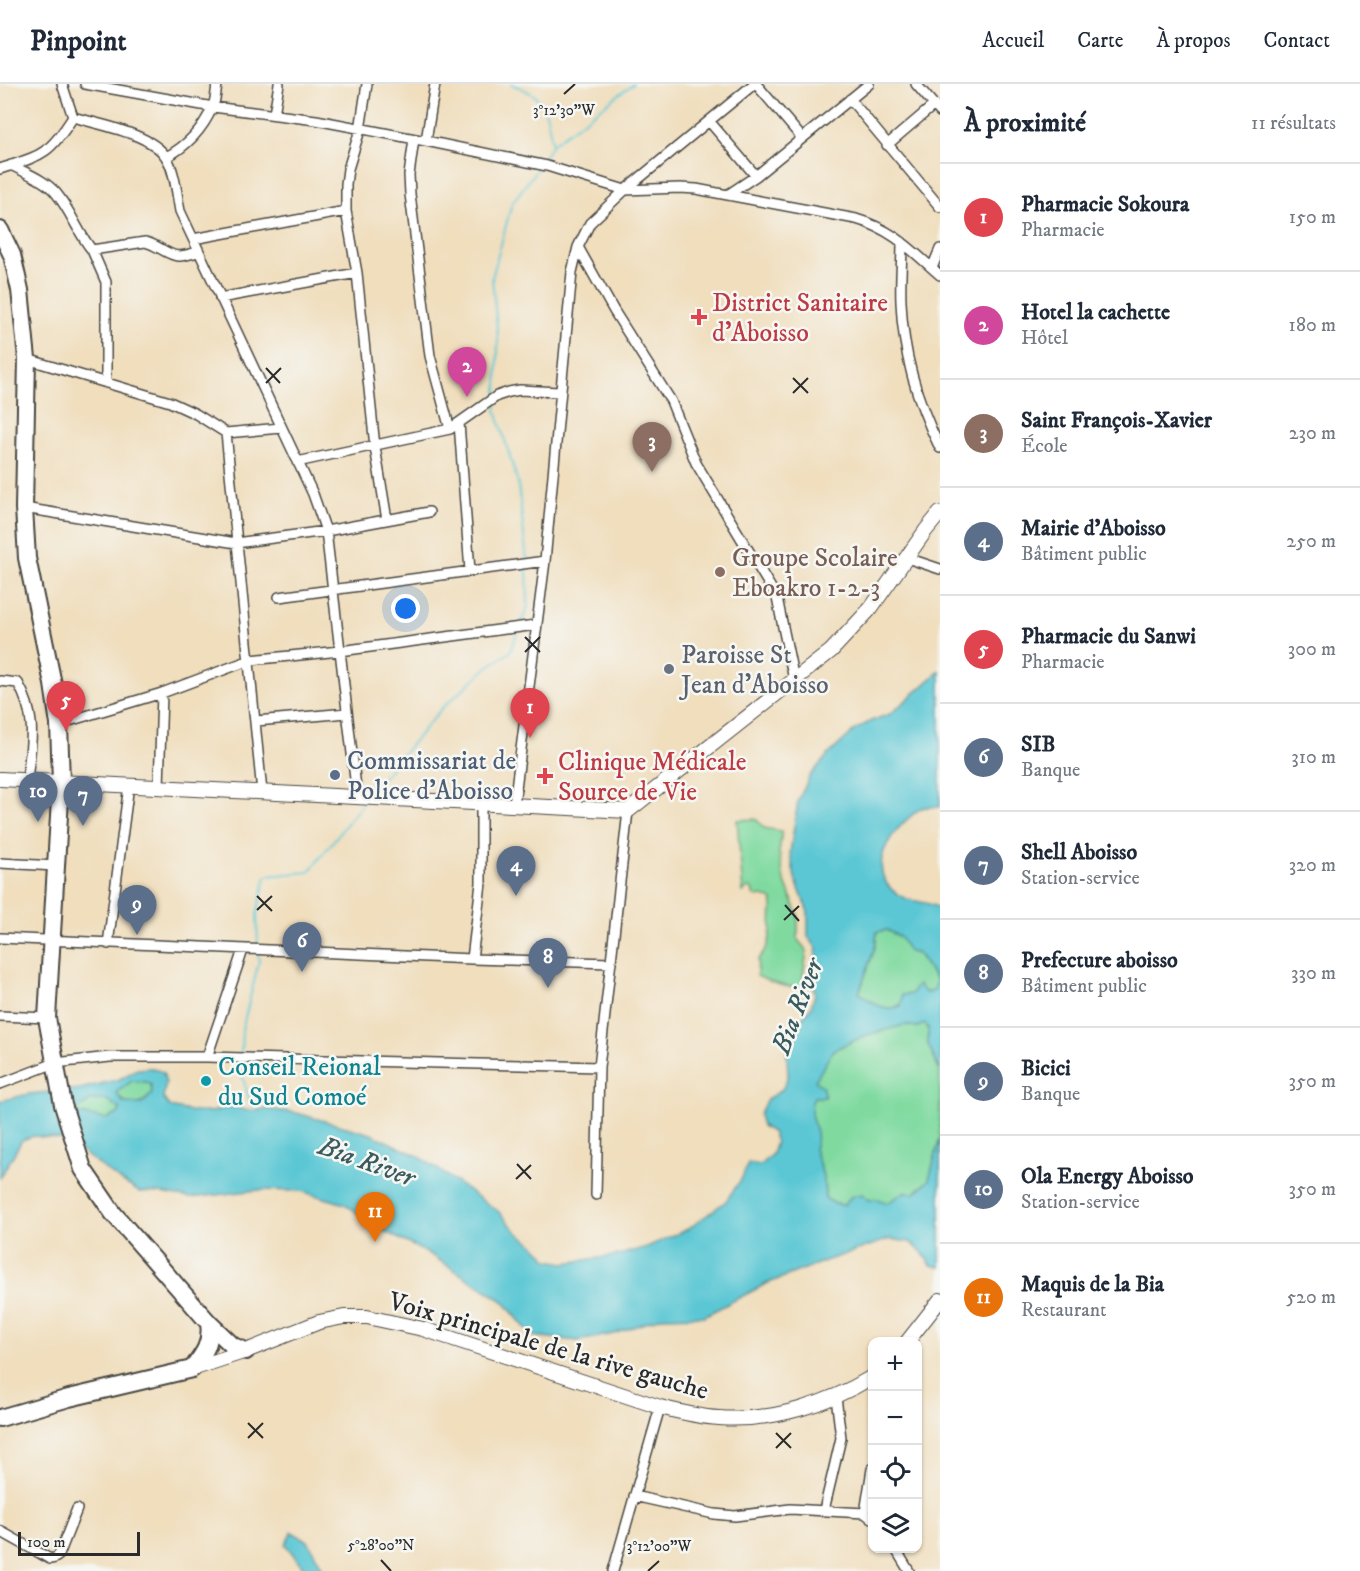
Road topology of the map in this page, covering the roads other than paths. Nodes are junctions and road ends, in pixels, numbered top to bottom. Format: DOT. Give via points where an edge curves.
graph roads {
  1 [pos="62,84"];
  2 [pos="85,84"];
  3 [pos="217,84"];
  4 [pos="279,84"];
  5 [pos="367,84"];
  6 [pos="435,84"];
  7 [pos="755,84"];
  8 [pos="870,84"];
  9 [pos="916,84"];
  10 [pos="850,99"];
  11 [pos="213,107"];
  12 [pos="937,109"];
  13 [pos="274,114"];
  14 [pos="73,117"];
  15 [pos="709,121"];
  16 [pos="360,130"];
  17 [pos="802,138"];
  18 [pos="414,139"];
  19 [pos="426,141"];
  20 [pos="887,145"];
  21 [pos="166,157"];
  22 [pos="11,165"];
  23 [pos="0,169"];
  24 [pos="756,176"];
  25 [pos="626,190"];
  26 [pos="729,194"];
  27 [pos="940,207"];
  28 [pos="346,211"];
  29 [pos="0,230"];
  30 [pos="193,239"];
  31 [pos="902,242"];
  32 [pos="578,247"];
  33 [pos="940,249"];
  34 [pos="92,250"];
  35 [pos="199,252"];
  36 [pos="932,268"];
  37 [pos="357,273"];
  38 [pos="940,275"];
  39 [pos="220,298"];
  40 [pos="27,359"];
  41 [pos="106,383"];
  42 [pos="559,392"];
  43 [pos="459,423"];
  44 [pos="281,428"];
  45 [pos="450,429"];
  46 [pos="226,433"];
  47 [pos="375,447"];
  48 [pos="940,448"];
  49 [pos="297,462"];
  50 [pos="24,508"];
  51 [pos="429,512"];
  52 [pos="940,513"];
  53 [pos="387,520"];
  54 [pos="326,531"];
  55 [pos="236,543"];
  56 [pos="907,558"];
  57 [pos="545,561"];
  58 [pos="940,569"];
  59 [pos="470,571"];
  60 [pos="333,590"];
  61 [pos="279,597"];
  62 [pos="536,625"];
  63 [pos="340,651"];
  64 [pos="250,660"];
  65 [pos="794,680"];
  66 [pos="0,681"];
  67 [pos="162,693"];
  68 [pos="347,713"];
  69 [pos="256,722"];
  70 [pos="59,724"];
  71 [pos="0,779"];
  72 [pos="27,780"];
  73 [pos="61,782"];
  74 [pos="129,785"];
  75 [pos="159,787"];
  76 [pos="262,792"];
  77 [pos="357,796"];
  78 [pos="481,802"];
  79 [pos="514,804"];
  80 [pos="628,811"];
  81 [pos="0,863"];
  82 [pos="56,866"];
  83 [pos="0,938"];
  84 [pos="52,940"];
  85 [pos="108,944"];
  86 [pos="243,950"];
  87 [pos="472,959"];
  88 [pos="611,963"];
  89 [pos="0,1016"];
  90 [pos="47,1018"];
  91 [pos="207,1057"];
  92 [pos="599,1067"];
  93 [pos="56,1070"];
  94 [pos="0,1084"];
  95 [pos="596,1195"];
  96 [pos="940,1302"];
  97 [pos="210,1323"];
  98 [pos="910,1337"];
  99 [pos="246,1351"];
  100 [pos="192,1369"];
  101 [pos="868,1380"];
  102 [pos="836,1397"];
  103 [pos="660,1407"];
  104 [pos="0,1418"];
  105 [pos="634,1496"];
  106 [pos="77,1509"];
  107 [pos="824,1510"];
  108 [pos="868,1516"];
  109 [pos="0,1531"];
  110 [pos="898,1553"];
  111 [pos="613,1571"];
  112 [pos="909,1571"];
  1 -- 14 [label="street"];
  2 -- 11 [label="street"];
  3 -- 11 [label="street"];
  4 -- 13 [label="street"];
  5 -- 16 [label="street"];
  6 -- 19 [label="street"];
  7 -- 15 [label="street"];
  7 -- 17 [label="street"];
  8 -- 10 [label="street"];
  9 -- 12 [label="street"];
  10 -- 17 [label="street"];
  10 -- 20 [label="street"];
  11 -- 13 [label="street"];
  11 -- 21 [label="street" via="182,149"];
  12 -- 20 [label="street"];
  13 -- 16 [label="street"];
  14 -- 21 [label="street" via="128,132 151,143"];
  14 -- 22 [label="street" via="50,148"];
  15 -- 24 [label="street"];
  15 -- 25 [label="street"];
  16 -- 18 [label="street"];
  16 -- 28 [label="street" via="348,169"];
  17 -- 24 [label="street"];
  18 -- 19 [label="street"];
  18 -- 45 [label="street" via="410,194 430,356"];
  19 -- 25 [label="street" via="547,166"];
  20 -- 27 [label="street"];
  21 -- 30 [label="street" via="180,212"];
  22 -- 23 [label="street"];
  22 -- 34 [label="street" via="55,192"];
  24 -- 26 [label="street"];
  25 -- 26 [label="street" via="680,188"];
  25 -- 32 [label="street" via="590,224"];
  26 -- 31 [label="street" via="856,219 875,225"];
  28 -- 30 [label="street"];
  28 -- 37 [label="street"];
  29 -- 40 [label="highway" via="12,255 20,290"];
  30 -- 35 [label="street"];
  31 -- 36 [label="street"];
  31 -- 48 [label="street" via="901,302 907,354 919,403"];
  32 -- 42 [label="street"];
  32 -- 65 [label="street" via="670,401 696,463 777,598"];
  33 -- 36 [label="street"];
  34 -- 35 [label="street" via="145,242 180,256"];
  34 -- 41 [label="street" via="106,282"];
  35 -- 39 [label="street"];
  36 -- 38 [label="street"];
  37 -- 39 [label="street"];
  37 -- 47 [label="street"];
  39 -- 44 [label="street"];
  40 -- 41 [label="street"];
  40 -- 50 [label="highway"];
  41 -- 46 [label="street" via="170,402"];
  42 -- 43 [label="street" via="509,392"];
  42 -- 57 [label="street"];
  43 -- 45 [label="street"];
  43 -- 59 [label="street"];
  44 -- 46 [label="street"];
  44 -- 49 [label="street"];
  45 -- 47 [label="street"];
  46 -- 55 [label="street"];
  47 -- 49 [label="street"];
  47 -- 53 [label="street"];
  49 -- 54 [label="street" via="314,494"];
  50 -- 55 [label="street"];
  50 -- 70 [label="highway" via="28,567"];
  51 -- 53 [label="street"];
  52 -- 56 [label="main road"];
  53 -- 54 [label="street"];
  54 -- 55 [label="street"];
  54 -- 60 [label="street"];
  55 -- 64 [label="street"];
  56 -- 58 [label="street"];
  56 -- 65 [label="main road" via="853,629"];
  57 -- 59 [label="street"];
  57 -- 62 [label="street"];
  59 -- 60 [label="street"];
  60 -- 61 [label="street"];
  60 -- 63 [label="street"];
  62 -- 63 [label="street"];
  62 -- 79 [label="street"];
  63 -- 64 [label="street"];
  63 -- 68 [label="street"];
  64 -- 67 [label="street"];
  64 -- 69 [label="street"];
  65 -- 80 [label="main road"];
  66 -- 72 [label="street" via="18,683 31,715"];
  67 -- 70 [label="street"];
  67 -- 75 [label="street"];
  68 -- 69 [label="street"];
  68 -- 77 [label="street"];
  69 -- 76 [label="street"];
  70 -- 73 [label="highway"];
  71 -- 72 [label="main road"];
  72 -- 73 [label="main road"];
  73 -- 74 [label="main road"];
  73 -- 82 [label="highway"];
  74 -- 75 [label="main road"];
  74 -- 85 [label="street"];
  75 -- 76 [label="main road"];
  76 -- 77 [label="main road"];
  77 -- 78 [label="main road"];
  78 -- 79 [label="main road"];
  78 -- 87 [label="street" via="481,883"];
  79 -- 80 [label="main road"];
  80 -- 88 [label="street"];
  81 -- 82 [label="street"];
  82 -- 84 [label="highway"];
  83 -- 84 [label="street"];
  84 -- 85 [label="street"];
  84 -- 90 [label="highway"];
  85 -- 86 [label="street"];
  86 -- 87 [label="street"];
  86 -- 91 [label="street"];
  87 -- 88 [label="street"];
  88 -- 92 [label="street"];
  89 -- 90 [label="street"];
  90 -- 93 [label="highway"];
  91 -- 92 [label="street"];
  91 -- 93 [label="street" via="110,1058"];
  92 -- 95 [label="street"];
  93 -- 94 [label="street"];
  93 -- 97 [label="highway" via="83,1170 113,1213"];
  96 -- 98 [label="main road"];
  97 -- 99 [label="highway" via="227,1341"];
  97 -- 100 [label="highway" via="208,1347"];
  99 -- 100 [label="main road, Voix principale de la rive gauche"];
  99 -- 103 [label="main road, Voix principale de la rive gauche" via="319,1322 367,1317 423,1329"];
  100 -- 104 [label="highway"];
  101 -- 102 [label="main road, Voix principale de la rive gauche"];
  102 -- 103 [label="main road, Voix principale de la rive gauche" via="752,1418 690,1415"];
  102 -- 107 [label="street" via="841,1438"];
  103 -- 105 [label="street"];
  105 -- 107 [label="street" via="735,1516 790,1509"];
  105 -- 111 [label="street"];
  106 -- 109 [label="street" via="55,1558 50,1559"];
  107 -- 108 [label="street"];
  110 -- 112 [label="street"];
}
